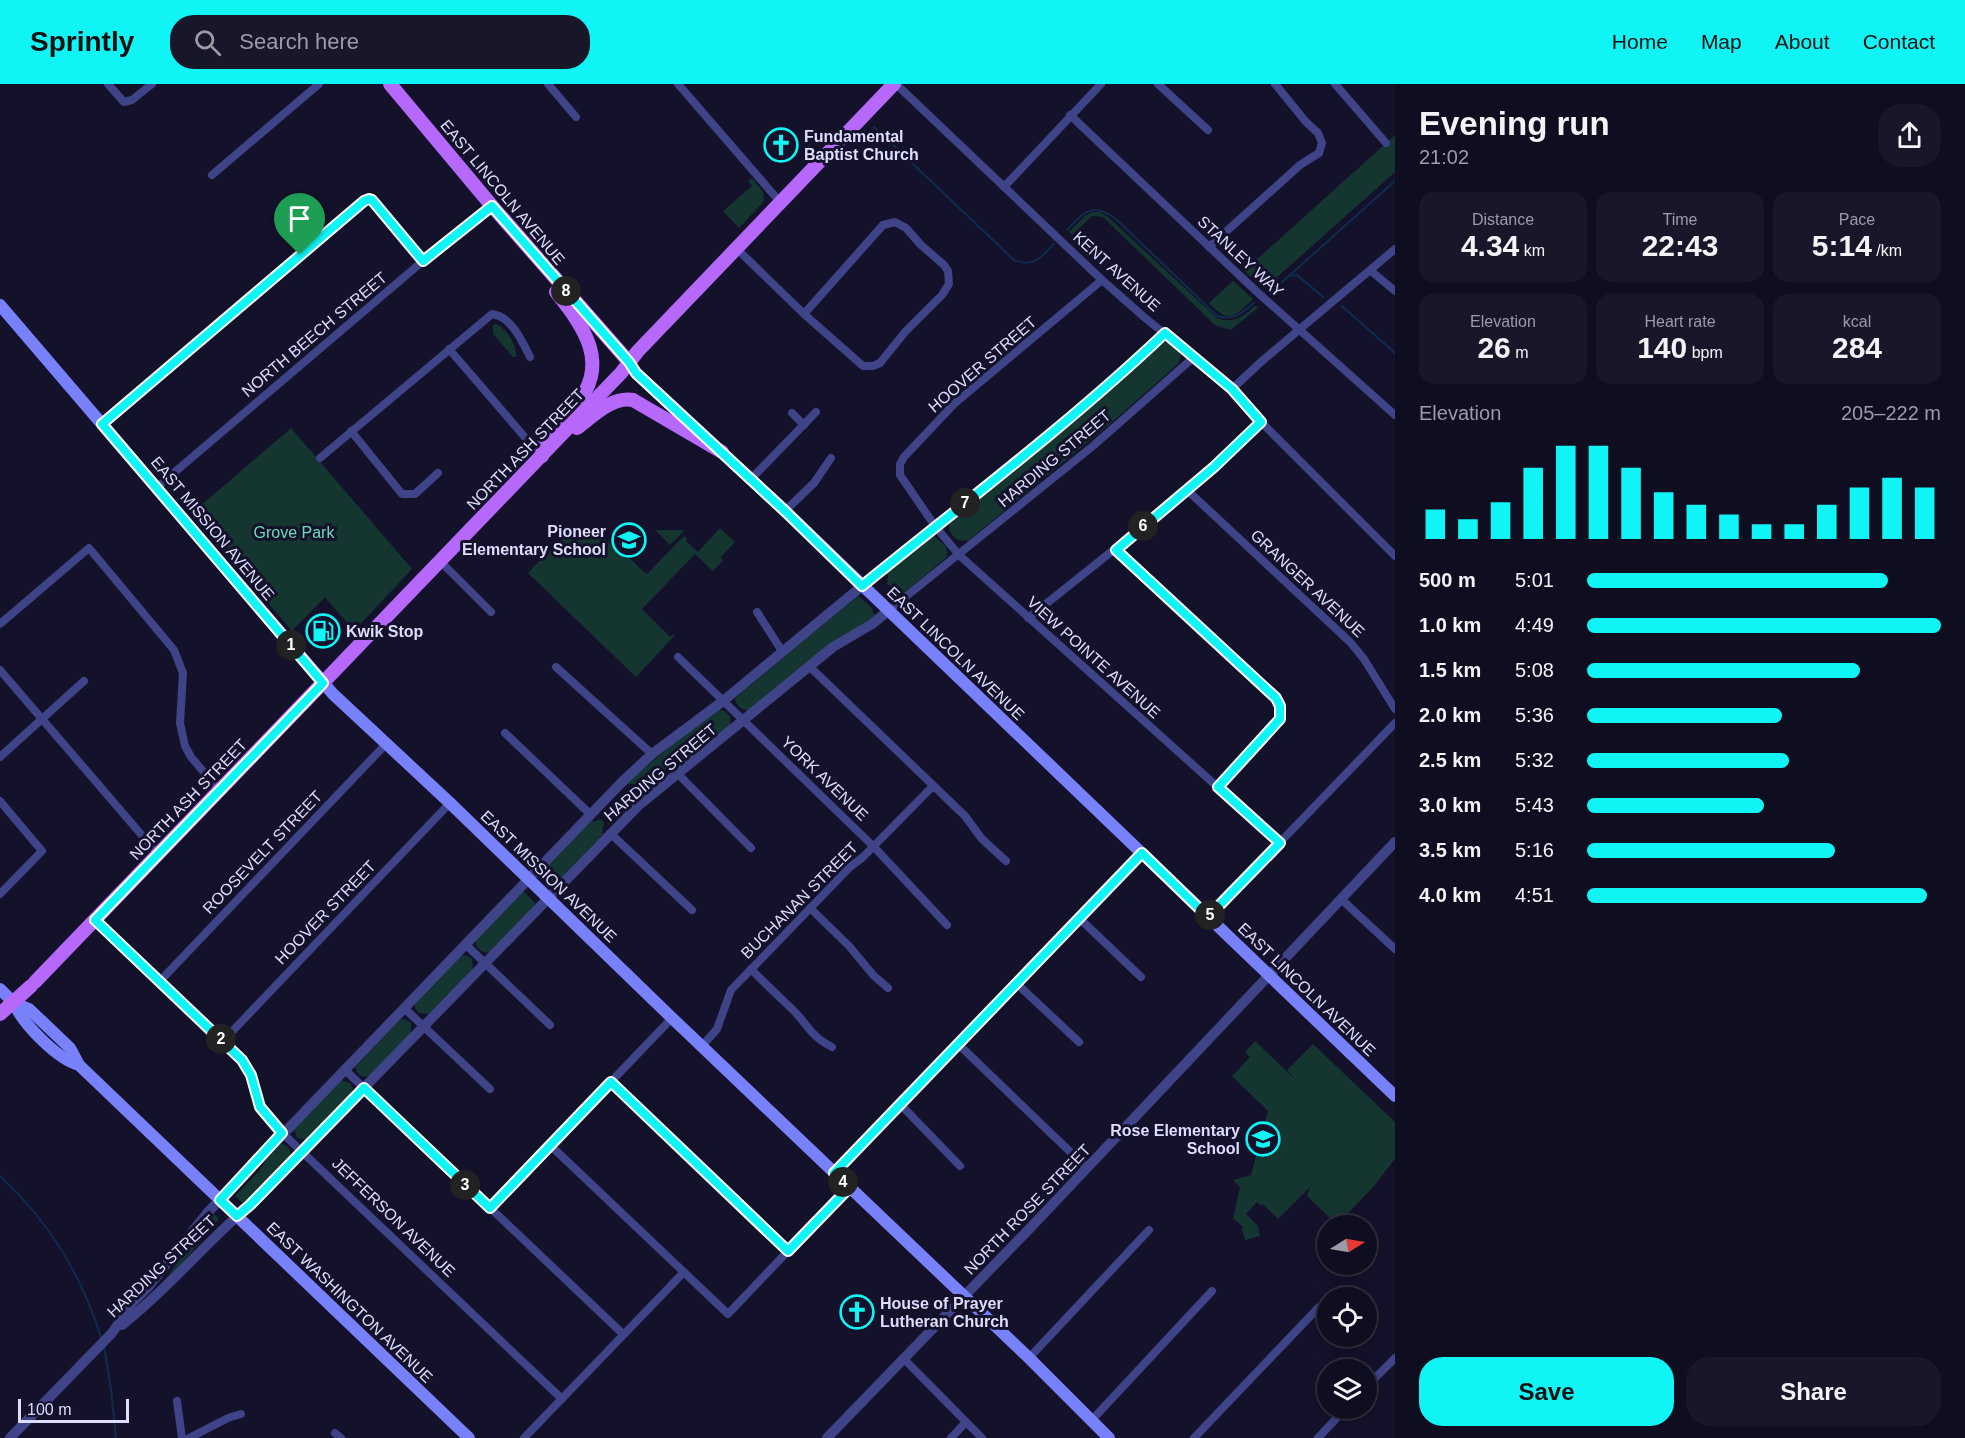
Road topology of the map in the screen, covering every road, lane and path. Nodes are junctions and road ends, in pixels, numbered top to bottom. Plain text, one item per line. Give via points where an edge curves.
1 (108, 84) edge
2 (152, 84) edge
3 (319, 84) edge
4 (390, 84) edge
5 (548, 84) edge
6 (678, 84) edge
7 (895, 84) edge
8 (1101, 84) edge
9 (1158, 84) edge
10 (1275, 84) edge
11 (1335, 84) edge
12 (1070, 115) junction
13 (576, 117) dead end
14 (1208, 130) dead end
15 (1386, 143) dead end
16 (212, 175) dead end
17 (1004, 187) junction
18 (780, 202) junction
19 (492, 206) junction
20 (1209, 247) junction
21 (737, 249) junction
22 (1395, 249) edge
23 (423, 261) junction
24 (1371, 271) junction
25 (1102, 280) junction
26 (1395, 291) edge
27 (0, 305) edge
28 (804, 314) junction
29 (1299, 331) junction
30 (1165, 333) junction
31 (449, 349) junction
32 (530, 357) dead end
33 (1194, 357) junction
34 (629, 362) junction
35 (1232, 389) junction
36 (792, 412) dead end
37 (816, 412) dead end
38 (1395, 415) edge
39 (1261, 422) junction
40 (102, 424) junction
41 (804, 425) junction
42 (351, 431) junction
43 (553, 444) junction
44 (722, 452) junction
45 (541, 456) junction
46 (320, 458) dead end
47 (831, 458) dead end
48 (438, 473) dead end
49 (751, 479) junction
50 (903, 481) joint
51 (156, 488) junction
52 (1186, 490) junction
53 (785, 511) junction
54 (935, 526) junction
55 (1116, 550) junction
56 (959, 555) junction
57 (1395, 556) edge
58 (440, 561) junction
59 (862, 586) junction
60 (888, 611) junction
61 (491, 612) dead end
62 (757, 612) dead end
63 (1028, 618) junction
64 (0, 624) edge
65 (782, 651) junction
66 (678, 657) dead end
67 (556, 667) dead end
68 (810, 667) junction
69 (0, 670) edge
70 (84, 681) dead end
71 (323, 683) junction
72 (723, 701) junction
73 (1395, 709) edge
74 (42, 719) junction
75 (744, 722) junction
76 (1395, 723) edge
77 (505, 733) dead end
78 (386, 744) junction
79 (652, 754) junction
80 (0, 757) edge
81 (678, 774) junction
82 (933, 786) junction
83 (1218, 787) junction
84 (219, 790) junction
85 (0, 801) edge
86 (450, 803) junction
87 (590, 814) junction
88 (610, 833) junction
89 (1395, 842) edge
90 (1280, 843) junction
91 (874, 846) junction
92 (751, 848) dead end
93 (1142, 853) junction
94 (158, 854) junction
95 (1006, 861) dead end
96 (529, 879) junction
97 (0, 894) edge
98 (548, 897) junction
99 (1341, 899) junction
100 (810, 908) junction
101 (692, 910) dead end
102 (1078, 917) junction
103 (1208, 917) junction
104 (95, 920) junction
105 (947, 925) dead end
106 (465, 944) junction
107 (1395, 949) edge
108 (485, 963) junction
109 (751, 969) junction
110 (1270, 976) junction
111 (1141, 977) dead end
112 (160, 981) junction
113 (1016, 983) junction
114 (888, 988) dead end
115 (0, 989) edge
116 (14, 1002) junction
117 (404, 1008) junction
118 (0, 1014) edge
119 (672, 1018) junction
120 (550, 1025) dead end
121 (423, 1026) junction
122 (223, 1041) junction
123 (1078, 1042) dead end
124 (957, 1043) junction
125 (702, 1046) junction
126 (832, 1047) dead end
127 (344, 1069) junction
128 (611, 1082) junction
129 (364, 1088) junction
130 (490, 1089) dead end
131 (1395, 1096) edge
132 (900, 1104) junction
133 (282, 1133) junction
134 (550, 1145) junction
135 (302, 1151) junction
136 (960, 1166) dead end
137 (1087, 1168) junction
138 (834, 1173) junction
139 (849, 1188) junction
140 (220, 1200) junction
141 (490, 1208) junction
142 (237, 1216) junction
143 (1149, 1230) dead end
144 (788, 1251) junction
145 (684, 1272) junction
146 (1212, 1291) dead end
147 (963, 1296) junction
148 (1317, 1310) edge
149 (112, 1333) junction
150 (622, 1335) junction
151 (903, 1358) junction
152 (1029, 1358) junction
153 (1395, 1358) edge
154 (1377, 1376) edge
155 (562, 1399) junction
156 (177, 1401) dead end
157 (241, 1414) dead end
158 (1336, 1419) edge
159 (1091, 1421) junction
160 (966, 1422) junction
161 (465, 1437) edge
162 (10, 1438) edge
163 (182, 1438) edge
164 (189, 1438) edge
165 (524, 1438) edge
166 (827, 1438) edge
167 (951, 1438) edge
168 (982, 1438) edge
169 (1109, 1438) edge
170 (1194, 1438) edge
171 (1318, 1438) edge

1 - 2 street via 124,102
3 - 16 street
4 - 19 main road, EAST LINCOLN AVENUE
5 - 13 street
6 - 18 street
7 - 17 street, KENT AVENUE
7 - 18 main road, NORTH ASH STREET
8 - 12 street
9 - 14 street
10 - 20 street via 1318,133 1322,143 1319,153 1300,165
11 - 15 street
12 - 17 street
12 - 20 street, STANLEY WAY
17 - 25 street, KENT AVENUE
18 - 21 main road, NORTH ASH STREET
19 - 23 street, NORTH BEECH STREET
19 - 34 main road, EAST LINCOLN AVENUE
19 - 45 main road via 582,327 591,351 592,372 585,393 546,438
20 - 29 street, STANLEY WAY
21 - 28 street
21 - 34 main road, NORTH ASH STREET
22 - 24 street
23 - 40 street via 372,200 364,201
23 - 51 street, NORTH BEECH STREET
24 - 26 street
24 - 29 street
25 - 30 street, KENT AVENUE
25 - 50 street, HOOVER STREET via 954,405 904,457 900,464
27 - 40 main road, EAST MISSION AVENUE
28 - 28 street via 883,225 896,222 906,228 948,271 949,284 942,295 873,366 860,365
29 - 35 street
29 - 38 street, STANLEY WAY
30 - 33 street, KENT AVENUE
30 - 54 street, HARDING STREET via 1026,456
31 - 32 street via 492,314 500,315 520,337
31 - 42 street
31 - 45 street
33 - 35 street, KENT AVENUE
33 - 56 street, HARDING STREET via 1094,446
34 - 43 main road, NORTH ASH STREET
34 - 44 main road, EAST LINCOLN AVENUE via 636,373
35 - 39 street, KENT AVENUE
36 - 41 street
37 - 41 street
39 - 52 street
39 - 57 street, KENT AVENUE
40 - 51 main road, EAST MISSION AVENUE
41 - 49 street
42 - 46 street
42 - 48 street via 402,494 415,494
43 - 44 main road via 613,402 625,398
43 - 45 main road, NORTH ASH STREET
44 - 49 main road, EAST LINCOLN AVENUE
45 - 58 main road, NORTH ASH STREET
47 - 53 street via 814,483
49 - 53 main road, EAST LINCOLN AVENUE
50 - 54 street, VIEW POINTE AVENUE
51 - 71 main road, EAST MISSION AVENUE
52 - 55 street
52 - 73 street, GRANGER AVENUE via 1350,642
53 - 59 main road, EAST LINCOLN AVENUE
54 - 56 street, VIEW POINTE AVENUE
54 - 59 street, HARDING STREET
55 - 63 street
55 - 83 street via 1276,698 1280,706 1280,719
56 - 60 street, HARDING STREET
56 - 63 street, VIEW POINTE AVENUE
58 - 61 street
58 - 71 main road, NORTH ASH STREET
59 - 60 main road, EAST LINCOLN AVENUE
59 - 65 street, HARDING STREET
60 - 68 street, HARDING STREET
60 - 93 main road, EAST LINCOLN AVENUE
62 - 65 street
63 - 83 street, VIEW POINTE AVENUE
64 - 84 street via 89,548 174,650 183,673 180,723 185,746
65 - 72 street, HARDING STREET
66 - 72 street, YORK AVENUE
67 - 79 street
68 - 75 street, HARDING STREET
68 - 82 street
69 - 74 street
70 - 74 street
71 - 78 main road, EAST MISSION AVENUE
71 - 84 main road, NORTH ASH STREET
72 - 75 street, YORK AVENUE
72 - 79 street, HARDING STREET
74 - 80 street
74 - 94 street
75 - 81 street, HARDING STREET
75 - 91 street, YORK AVENUE
76 - 90 street
77 - 87 street
78 - 86 main road, EAST MISSION AVENUE
78 - 112 street, ROOSEVELT STREET
79 - 87 street, HARDING STREET
81 - 88 street, HARDING STREET
81 - 92 street
82 - 91 street, BUCHANAN STREET
82 - 95 street
83 - 90 street, VIEW POINTE AVENUE
84 - 94 main road, NORTH ASH STREET
85 - 97 street via 42,850
86 - 96 main road, EAST MISSION AVENUE
86 - 122 street, HOOVER STREET
87 - 96 street, HARDING STREET
88 - 98 street, HARDING STREET
88 - 101 street
89 - 99 street, NORTH ROSE STREET
90 - 103 street
91 - 100 street, BUCHANAN STREET
91 - 105 street, YORK AVENUE
93 - 102 street
93 - 103 main road, EAST LINCOLN AVENUE
94 - 104 main road, NORTH ASH STREET
96 - 98 main road, EAST MISSION AVENUE
96 - 106 street, HARDING STREET
98 - 108 street, HARDING STREET
98 - 119 main road, EAST MISSION AVENUE
99 - 107 street
99 - 110 street, NORTH ROSE STREET
100 - 109 street, BUCHANAN STREET
100 - 114 street
102 - 111 street
102 - 113 street
103 - 110 main road, EAST LINCOLN AVENUE
104 - 112 street, JEFFERSON AVENUE
104 - 116 main road, NORTH ASH STREET
106 - 108 street
106 - 117 street, HARDING STREET
108 - 120 street
108 - 121 street, HARDING STREET
109 - 125 street, BUCHANAN STREET via 731,990 717,1029
109 - 126 street via 810,1032
110 - 131 main road, EAST LINCOLN AVENUE
110 - 137 street, NORTH ROSE STREET
112 - 122 street, JEFFERSON AVENUE
113 - 123 street
113 - 124 street
115 - 116 main road, EAST WASHINGTON AVENUE
116 - 118 main road, NORTH ASH STREET
116 - 140 main road, EAST WASHINGTON AVENUE via 25,1007 70,1048 79,1065
117 - 121 street
117 - 127 street, HARDING STREET
119 - 125 main road, EAST MISSION AVENUE
119 - 128 street
121 - 129 street, HARDING STREET
121 - 130 street
122 - 133 street, JEFFERSON AVENUE via 247,1066 260,1107
124 - 132 street
124 - 137 street
125 - 138 main road, EAST MISSION AVENUE
127 - 129 street
127 - 133 street, HARDING STREET
128 - 134 street
128 - 144 street
129 - 135 street, HARDING STREET
129 - 141 street
132 - 136 street
132 - 138 street
133 - 135 street, JEFFERSON AVENUE
133 - 140 street, HARDING STREET
134 - 141 street
134 - 145 street
135 - 142 street, HARDING STREET
135 - 155 street, JEFFERSON AVENUE
137 - 147 street, NORTH ROSE STREET
138 - 139 main road, EAST MISSION AVENUE
139 - 144 street
139 - 147 main road, EAST MISSION AVENUE
140 - 142 main road, EAST WASHINGTON AVENUE
140 - 149 street, HARDING STREET via 133,1302
141 - 150 street
142 - 149 street, HARDING STREET via 144,1309
142 - 161 main road, EAST WASHINGTON AVENUE
143 - 152 street
144 - 145 street via 728,1314
145 - 150 street
146 - 159 street
147 - 151 street, NORTH ROSE STREET
147 - 152 main road, EAST MISSION AVENUE
148 - 170 street
149 - 162 street, HARDING STREET
150 - 155 street
151 - 160 street
151 - 166 street, NORTH ROSE STREET
152 - 159 main road, EAST MISSION AVENUE
153 - 154 street
155 - 165 street
156 - 163 street
157 - 164 street
158 - 171 street
159 - 169 main road, EAST MISSION AVENUE
160 - 167 street
160 - 168 street

